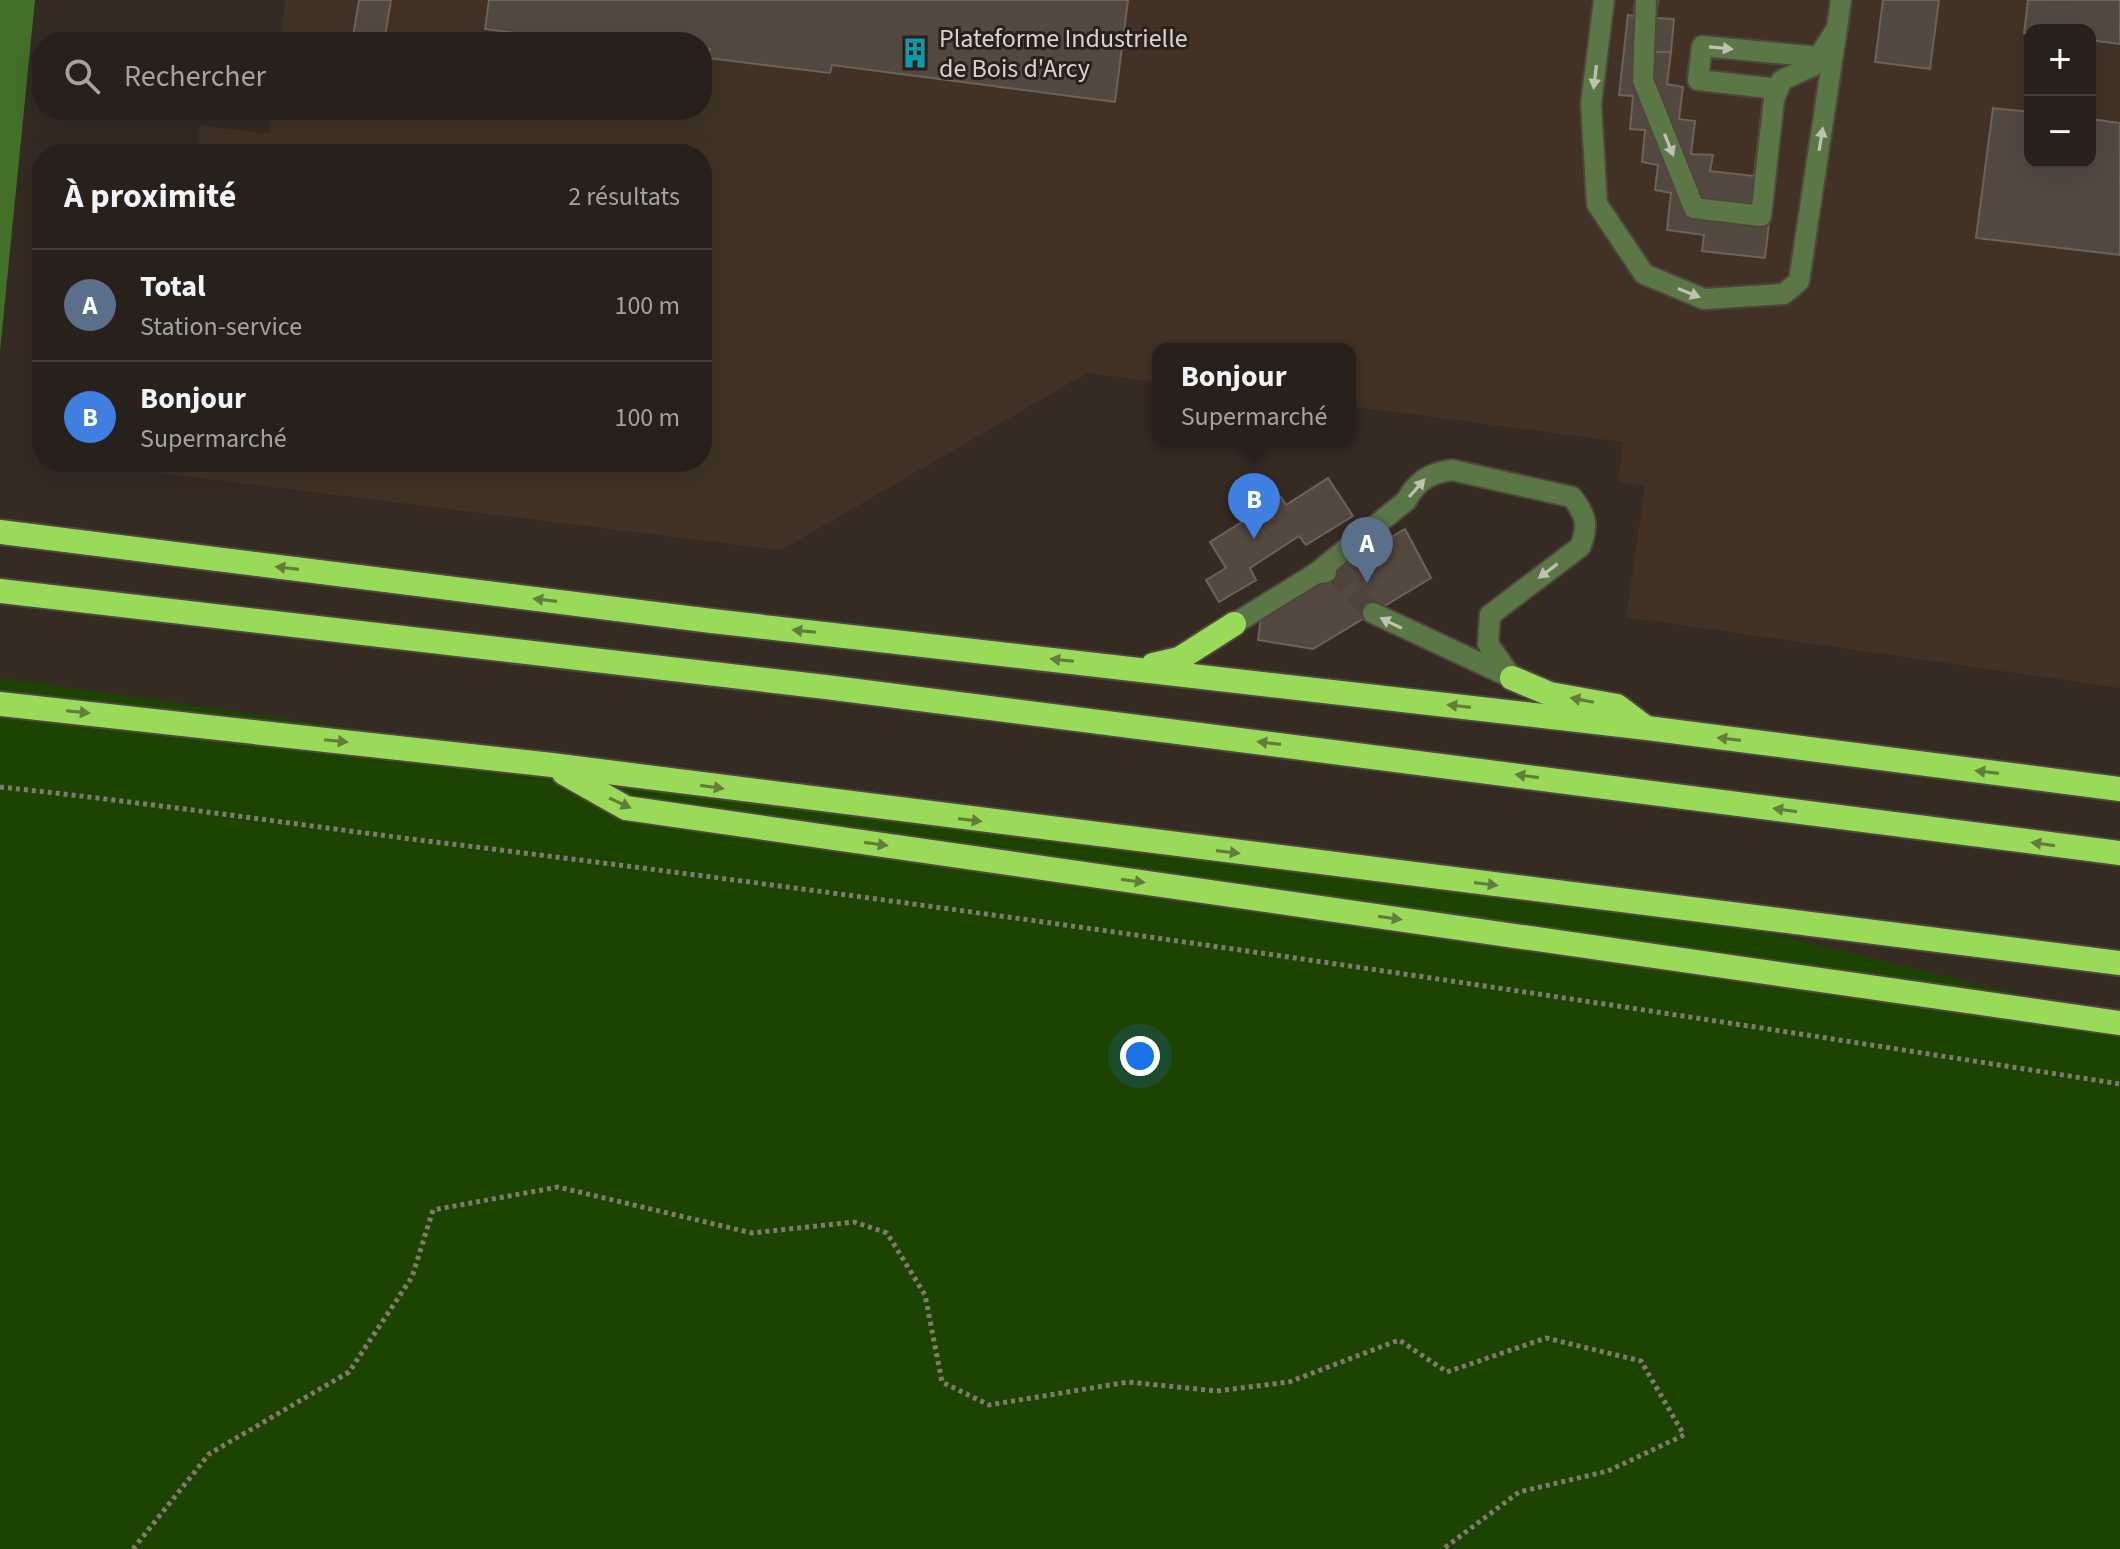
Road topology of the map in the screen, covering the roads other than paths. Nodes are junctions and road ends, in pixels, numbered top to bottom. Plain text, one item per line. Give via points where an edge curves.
1 (1604, 0) edge
2 (1646, 0) edge
3 (1841, 0) edge
4 (1837, 28) junction
5 (1819, 57) junction
6 (1778, 89) junction
7 (0, 532) edge
8 (0, 591) edge
9 (1373, 613) tunnel mouth
10 (1234, 624) joint
11 (1139, 669) junction
12 (1512, 678) junction
13 (0, 704) edge
14 (1647, 728) junction
15 (552, 765) junction
16 (2120, 789) edge
17 (2120, 853) edge
18 (2120, 963) edge
19 (2120, 1023) edge

1 -> 4 lane via 1591,104 1597,204 1644,274 1704,299 1784,294 1799,281
2 -> 6 lane via 1643,80 1694,208 1761,216
3 - 4 lane
4 - 5 lane
5 - 6 lane via 1813,66 1782,80
6 -> 5 lane via 1698,80 1702,46
11 -> 7 highway
17 -> 8 highway via 857,691
12 -> 9 lane
10 - 11 highway via 1179,659
10 -> 12 lane via 1325,573 1432,472 1452,470 1572,497 1584,513 1587,530 1580,547 1490,615 1488,644
14 -> 11 highway
14 -> 12 highway via 1617,706 1550,694
13 -> 15 highway
16 -> 14 highway
15 -> 18 highway
15 -> 19 highway via 626,808

